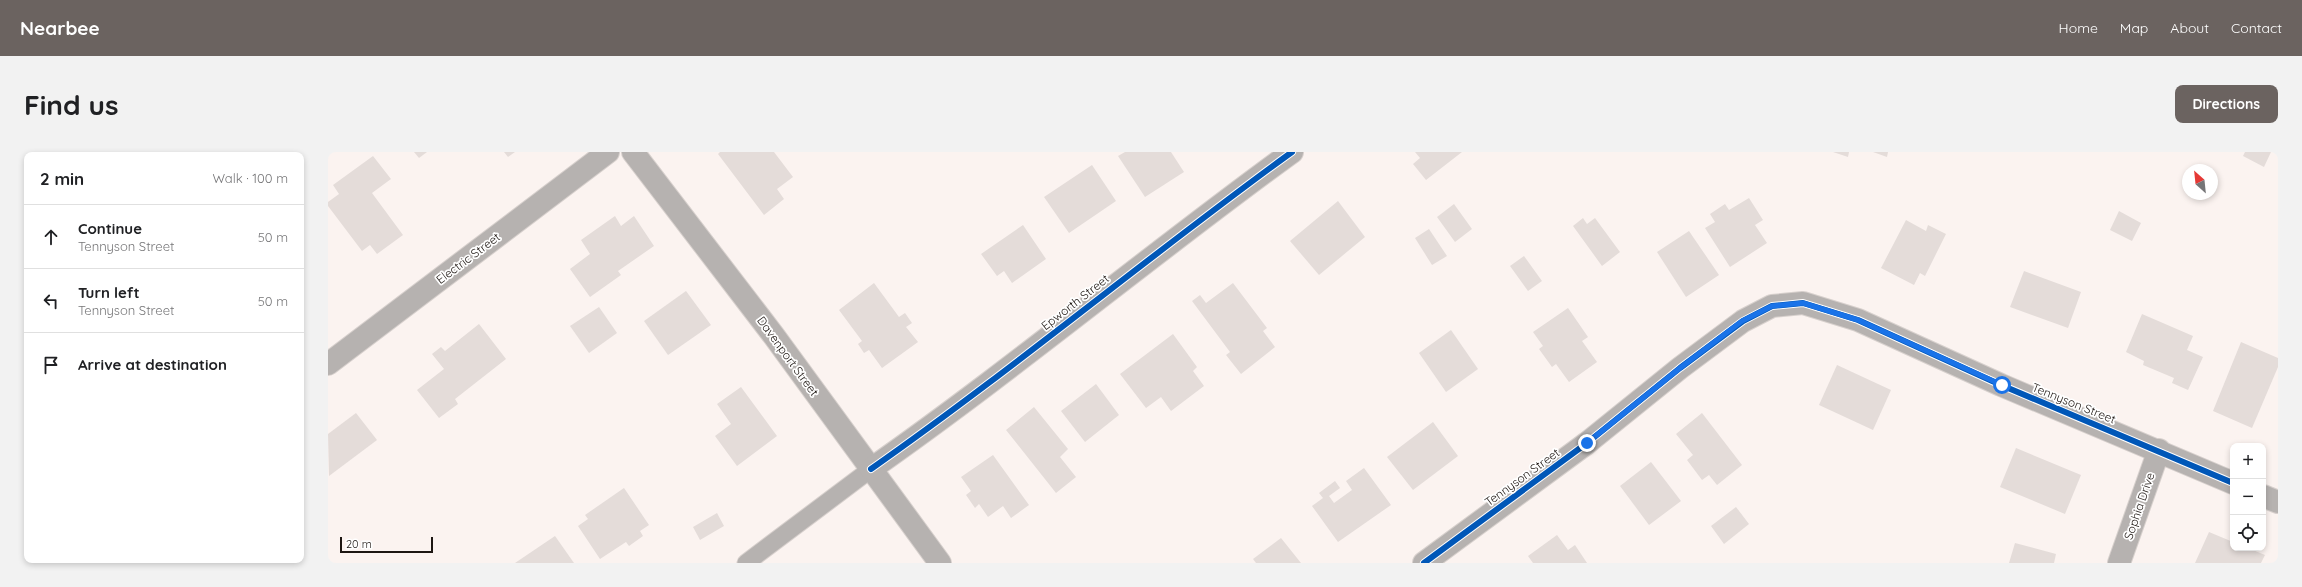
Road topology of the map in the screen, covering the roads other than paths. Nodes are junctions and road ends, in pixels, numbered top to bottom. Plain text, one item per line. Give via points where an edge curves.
1 (608, 152) edge
2 (633, 152) edge
3 (1292, 152) edge
4 (328, 364) edge
5 (2159, 450) junction
6 (871, 469) junction
7 (2230, 481) edge
8 (2266, 497) edge
9 (2278, 502) edge
10 (746, 563) edge
11 (940, 563) edge
12 (1424, 563) edge
13 (2119, 563) edge

1 - 4 street, Electric Street
2 - 6 street, Davenport Street via 774,336
3 - 6 street, Epworth Street via 963,404
5 - 7 street, Tennyson Street
5 - 12 street, Tennyson Street via 2002,385 1858,320 1803,303 1772,306 1742,321 1587,443
5 - 13 street, Sophia Drive
6 - 10 lane
6 - 11 street, Davenport Street
8 - 9 street

